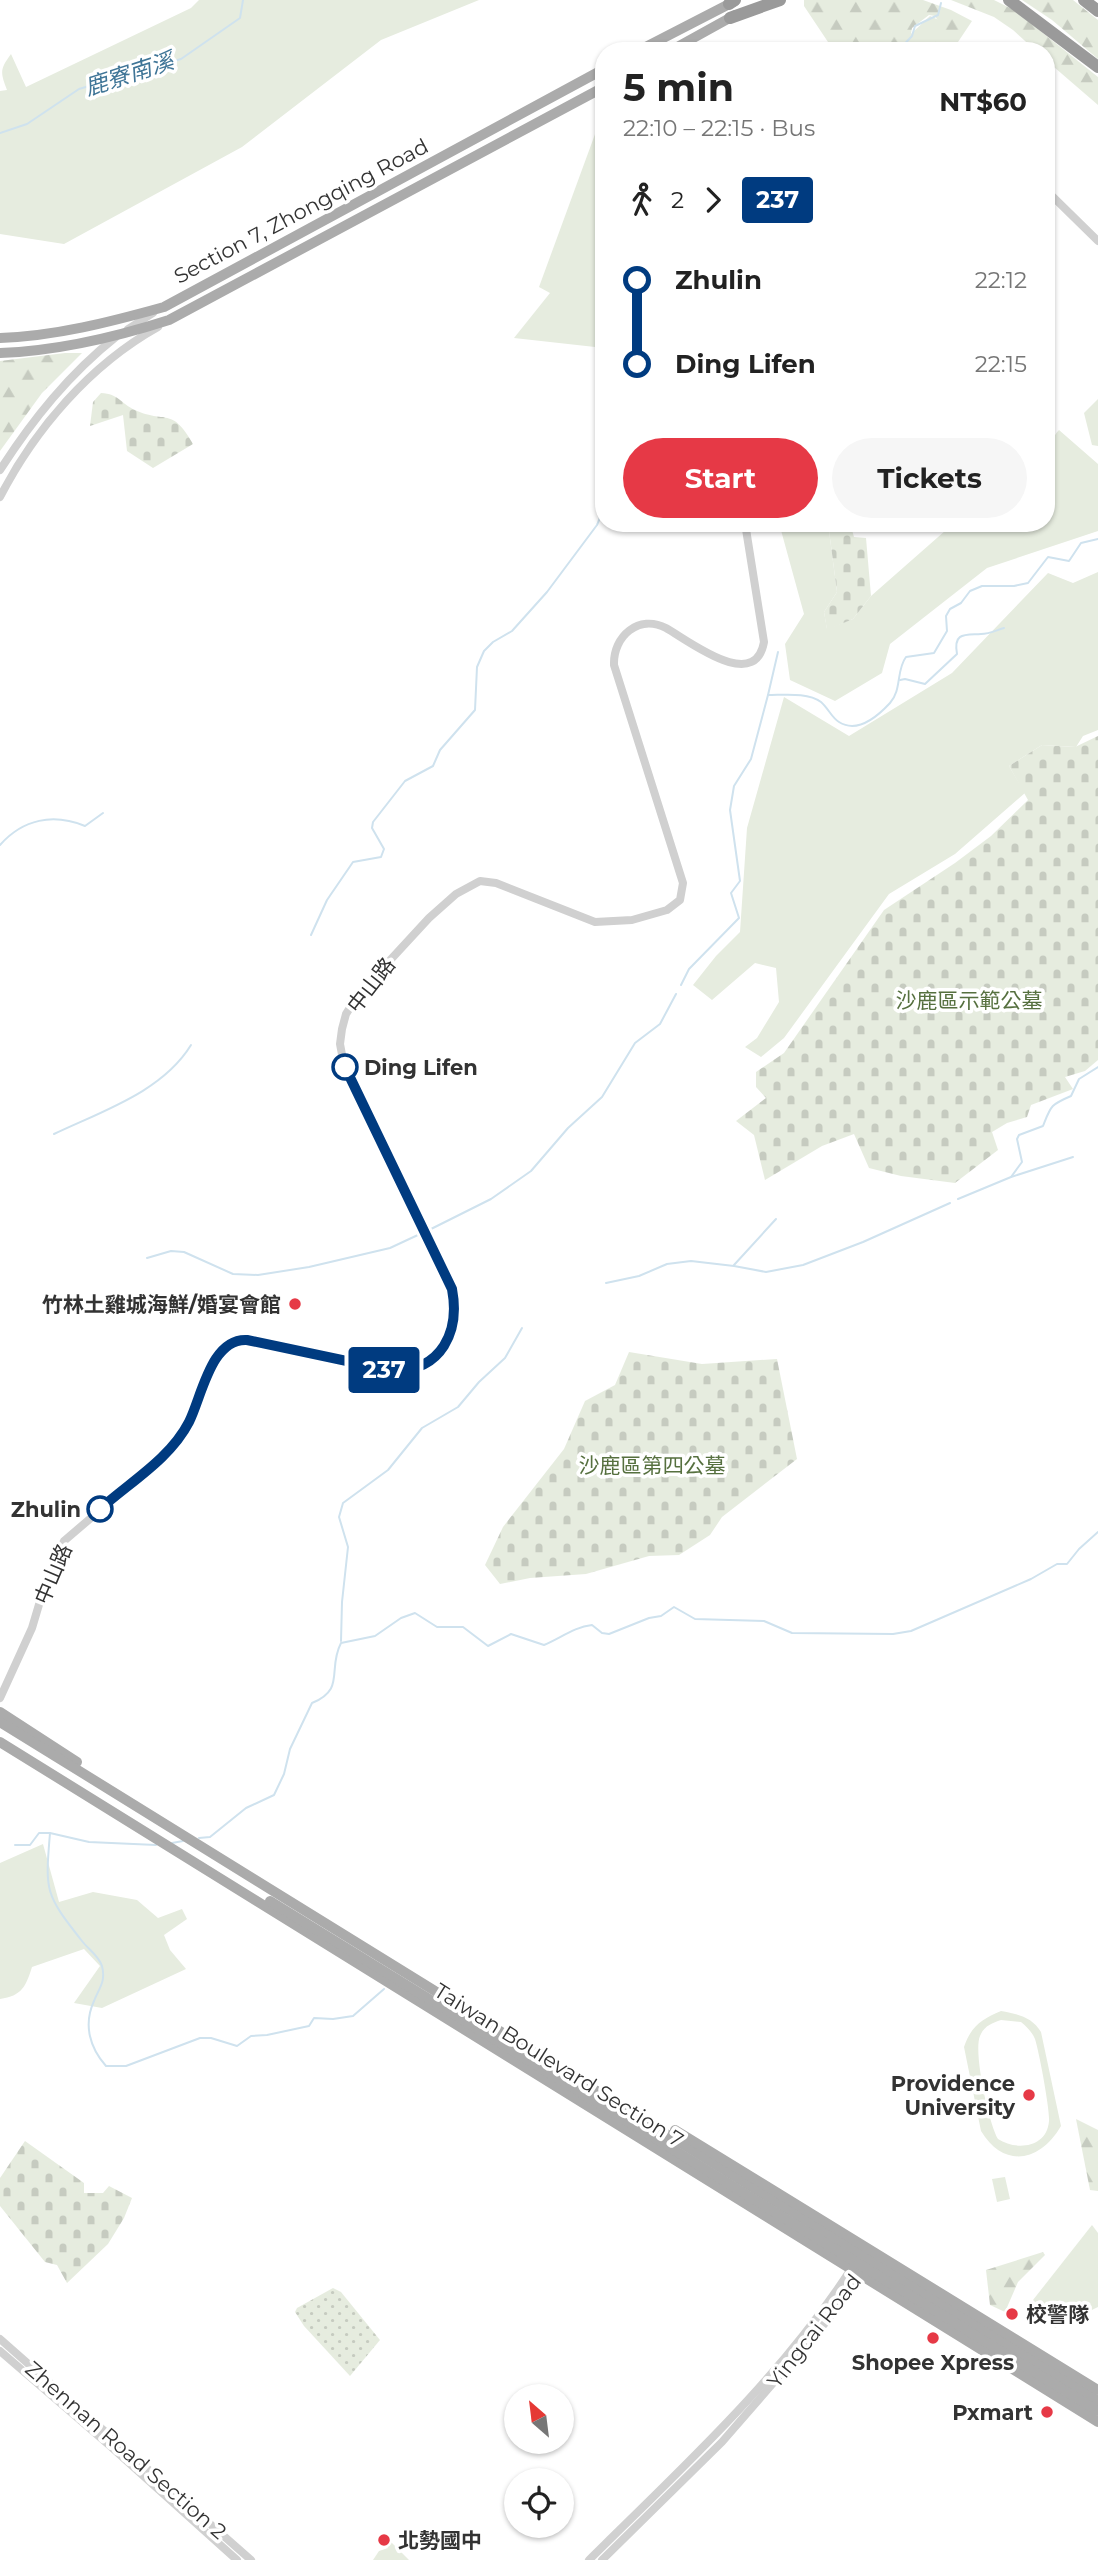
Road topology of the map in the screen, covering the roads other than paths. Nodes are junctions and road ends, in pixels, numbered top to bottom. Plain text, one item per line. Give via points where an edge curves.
1 (764, 0) edge
2 (780, 0) edge
3 (1009, 0) edge
4 (1084, 0) edge
5 (733, 1) edge
6 (1098, 11) edge
7 (730, 18) junction
8 (656, 42) edge
9 (686, 42) edge
10 (1098, 67) edge
11 (595, 74) edge
12 (595, 92) edge
13 (435, 161) junction
14 (442, 173) junction
15 (1055, 199) edge
16 (1098, 241) edge
17 (164, 307) junction
18 (169, 320) junction
19 (116, 337) junction
20 (0, 338) edge
21 (0, 353) edge
22 (0, 470) edge
23 (0, 497) edge
24 (746, 532) edge
25 (0, 1698) edge
26 (0, 1712) edge
27 (0, 1722) edge
28 (0, 1734) edge
29 (0, 1742) edge
30 (111, 1785) junction
31 (183, 1836) junction
32 (864, 2263) junction
33 (0, 2339) edge
34 (0, 2351) edge
35 (1098, 2390) edge
36 (1098, 2401) edge
37 (1098, 2411) edge
38 (1098, 2422) edge
39 (237, 2560) edge
40 (251, 2560) edge
41 (589, 2560) edge
42 (603, 2560) edge

1 - 7 main road
2 - 7 highway
3 - 10 highway
4 - 6 highway
5 - 8 main road
7 - 9 main road
11 - 13 main road, Section 7, Zhongqing Road
12 - 14 main road, Section 7, Zhongqing Road
13 - 14 main road
13 - 17 main road, Section 7, Zhongqing Road
14 - 18 main road, Section 7, Zhongqing Road
15 - 16 street
17 - 19 street
17 - 20 main road, Section 7, Zhongqing Road via 46,335
18 - 19 main road, Section 7, Zhongqing Road
18 - 23 street via 114,357 67,400 22,458
19 - 21 main road, Section 7, Zhongqing Road
19 - 22 street via 56,393
24 - 25 street, 中山路 via 764,642 755,661 741,665 722,660 657,623 639,624 623,636 613,656 683,883 680,900 667,910 632,920 595,922 481,881 466,887 429,918 346,1014 340,1044 344,1065 452,1289 451,1334 430,1360 408,1371 377,1369 247,1340 228,1343 214,1360 178,1440 64,1541
26 - 30 main road, Taiwan Boulevard Section 7
27 - 31 main road, Taiwan Boulevard Section 7
28 - 32 main road, Taiwan Boulevard Section 7
29 - 32 main road, Taiwan Boulevard Section 7
30 - 31 main road, Taiwan Boulevard Section 7 via 177,1827
30 - 32 main road, Taiwan Boulevard Section 7
31 - 32 main road, Taiwan Boulevard Section 7
32 - 35 main road, Taiwan Boulevard Section 7
32 - 36 main road, Taiwan Boulevard Section 7
32 - 37 main road, Taiwan Boulevard Section 7
32 - 38 main road, Taiwan Boulevard Section 7
32 - 41 street, Yingcai Road via 716,2436
32 - 42 street, Yingcai Road via 827,2321 722,2442
33 - 40 street, Zhennan Road Section 2
34 - 39 street, Zhennan Road Section 2

